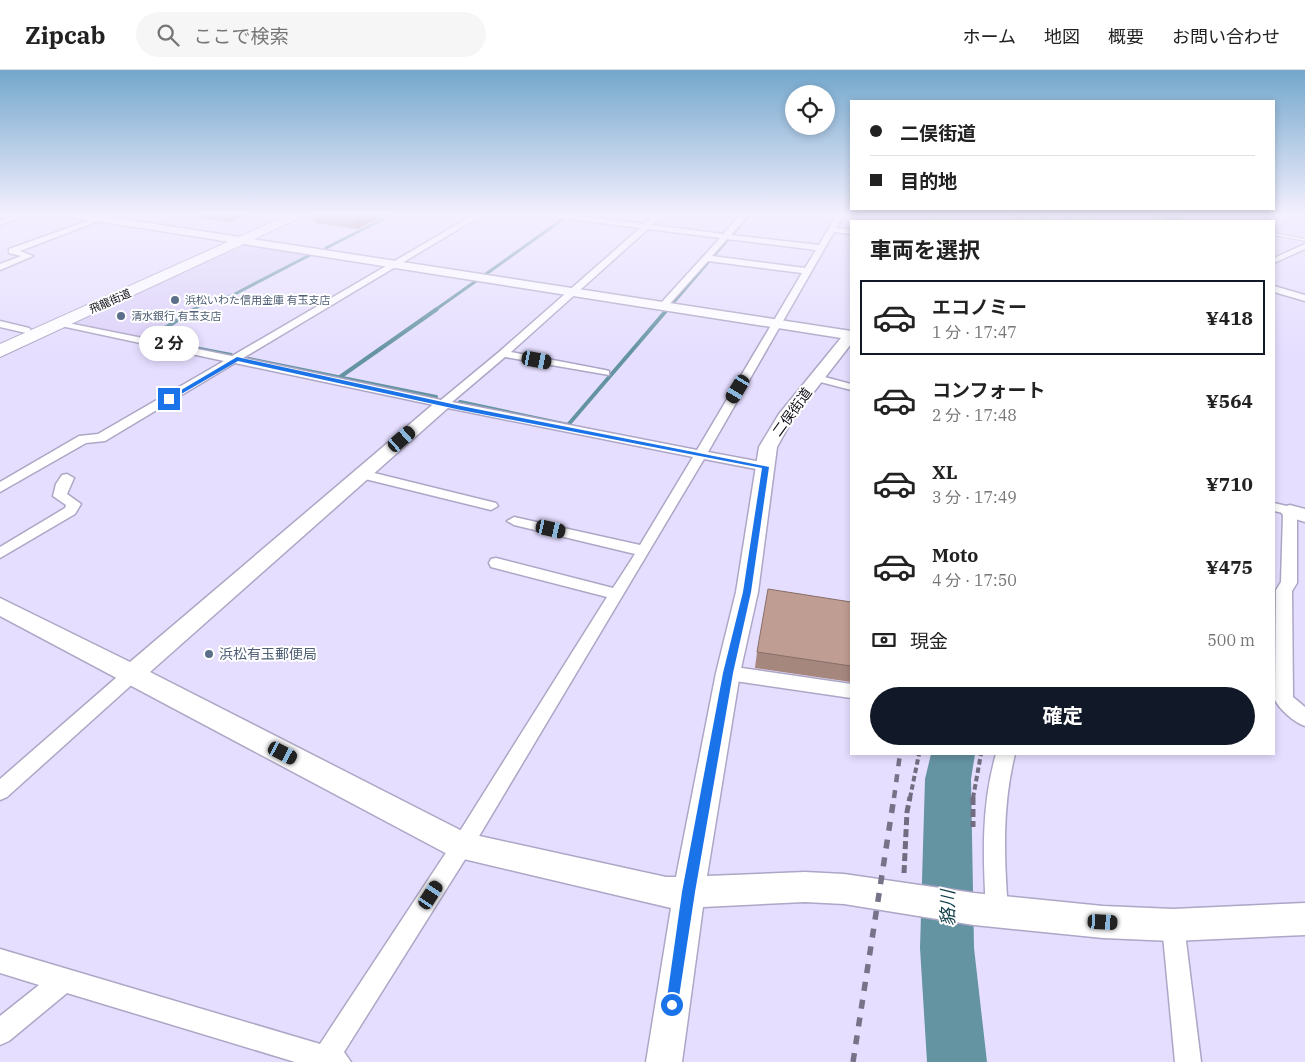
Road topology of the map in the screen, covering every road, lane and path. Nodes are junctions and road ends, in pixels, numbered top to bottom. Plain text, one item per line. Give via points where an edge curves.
1 (18, 260) edge
2 (189, 260) edge
3 (194, 260) edge
4 (371, 260) edge
5 (401, 260) edge
6 (607, 260) edge
7 (704, 260) edge
8 (728, 260) edge
9 (813, 260) edge
10 (395, 264) junction
11 (0, 267) edge
12 (807, 271) junction
13 (1275, 289) edge
14 (572, 291) junction
15 (1305, 298) edge
16 (664, 305) junction
17 (778, 322) junction
18 (62, 323) junction
19 (0, 324) edge
20 (26, 330) junction
21 (850, 335) edge
22 (850, 336) edge
23 (0, 341) edge
24 (0, 351) edge
25 (503, 354) junction
26 (237, 359) junction
27 (605, 373) dead end
28 (818, 378) junction
29 (850, 387) edge
30 (443, 404) junction
31 (698, 455) junction
32 (766, 467) junction
33 (362, 474) junction
34 (67, 478) dead end
35 (0, 488) edge
36 (491, 506) dead end
37 (1289, 511) edge
38 (514, 521) dead end
39 (644, 551) junction
40 (0, 553) edge
41 (496, 563) dead end
42 (616, 594) junction
43 (0, 606) edge
44 (728, 673) junction
45 (131, 675) junction
46 (850, 691) edge
47 (1305, 718) edge
48 (919, 755) edge
49 (1006, 755) edge
50 (0, 791) edge
51 (462, 846) junction
52 (688, 892) junction
53 (910, 900) junction
54 (985, 910) junction
55 (1305, 919) edge
56 (1173, 925) junction
57 (0, 961) edge
58 (63, 981) junction
59 (0, 1032) edge
60 (328, 1061) edge
61 (664, 1062) edge
62 (1188, 1062) edge

1 - 11 street
2 - 20 highway, 飛龍街道
3 - 18 highway, 飛龍街道
4 - 10 street
5 - 10 street
6 - 14 street
7 - 16 street
8 - 12 street
9 - 12 street
10 - 14 street
10 - 26 street
12 - 17 street
13 - 15 street
14 - 16 street
14 - 25 street
16 - 17 street
17 - 21 street
17 - 31 street
18 - 24 highway, 飛龍街道
18 - 26 street
19 - 20 street
20 - 23 highway, 飛龍街道
22 - 28 street, 二俣街道
25 - 27 street
25 - 30 street
26 - 30 street
26 - 35 street via 101,438 83,439
28 - 29 street
28 - 32 street, 二俣街道 via 772,439
30 - 31 street
30 - 33 street
31 - 32 street
31 - 39 street
32 - 44 street, 二俣街道 via 747,592
33 - 36 street
33 - 45 street
34 - 40 street via 60,496 74,504 70,511
37 - 47 street via 1289,583 1284,590 1284,700
38 - 39 street
39 - 42 street
41 - 42 street
42 - 51 street
43 - 45 street
44 - 46 street
44 - 52 street, 二俣街道
45 - 50 street
45 - 51 street
48 - 53 path via 907,812 904,852
49 - 54 street via 997,784
51 - 52 street via 666,894
51 - 60 street
52 - 53 street via 805,887 844,889
52 - 61 street, 二俣街道
53 - 54 street
54 - 56 street via 1103,922
55 - 56 street
56 - 62 street
57 - 58 street
58 - 59 street
58 - 60 street

